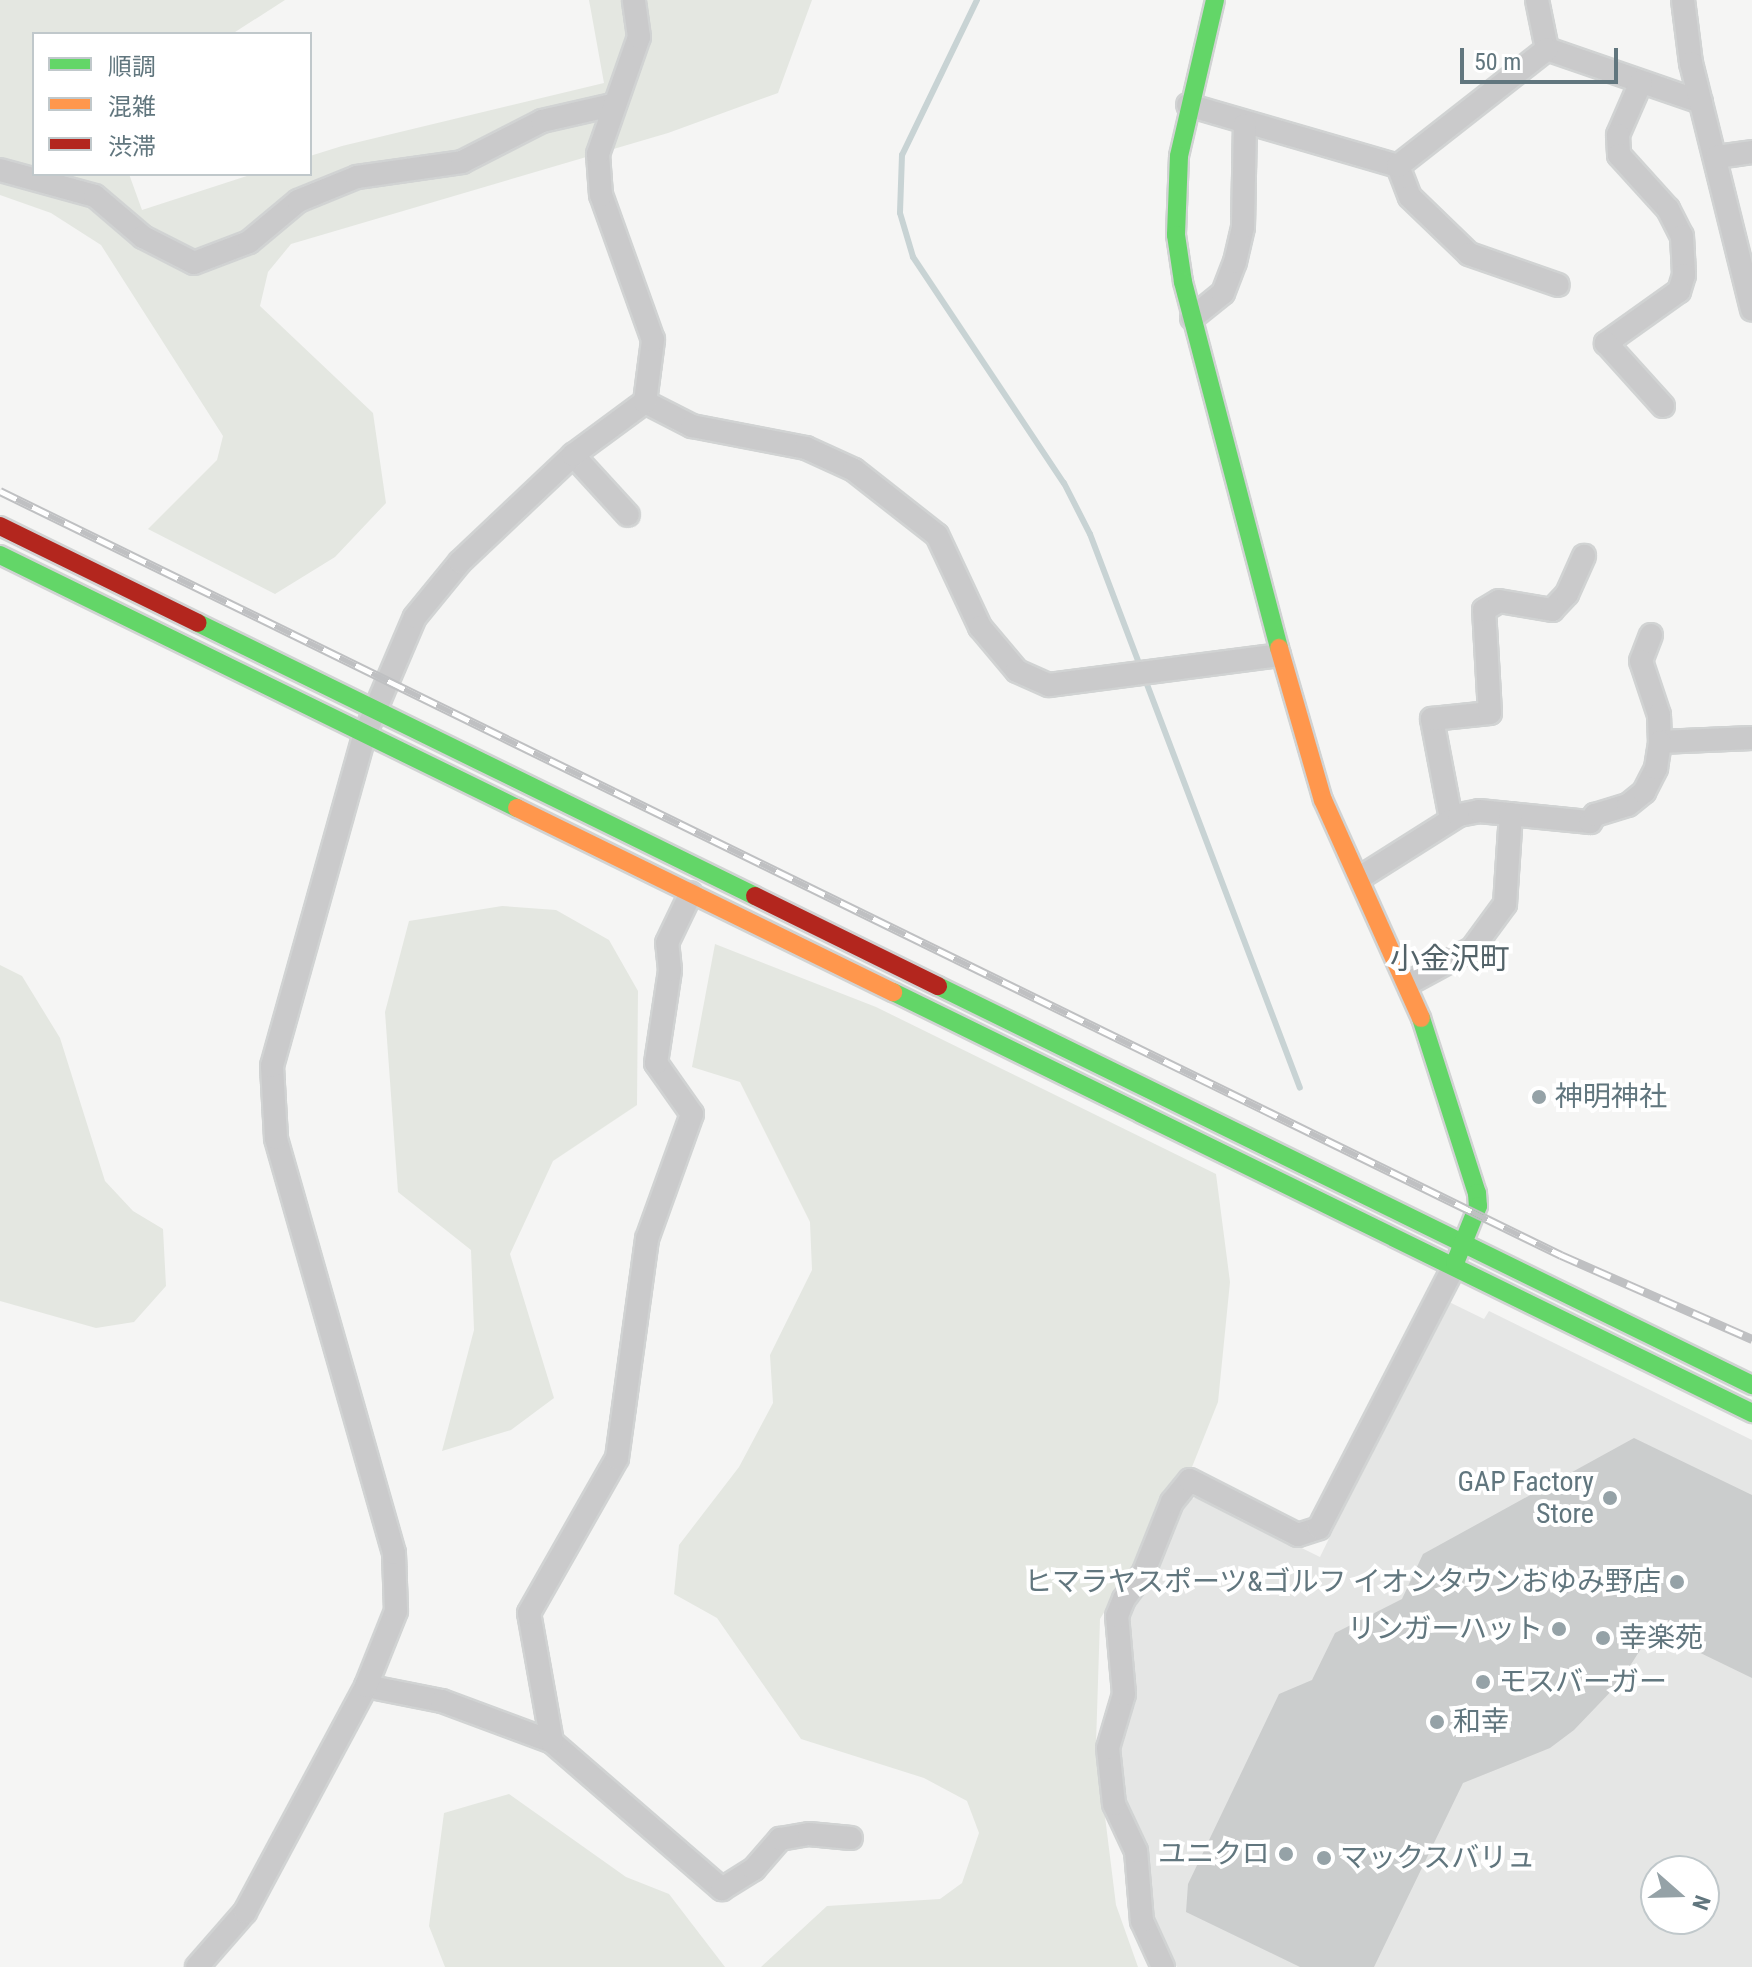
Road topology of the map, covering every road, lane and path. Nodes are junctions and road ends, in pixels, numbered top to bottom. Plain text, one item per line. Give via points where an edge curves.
1 (634, 0) edge
2 (1215, 0) edge
3 (1537, 0) edge
4 (1683, 0) edge
5 (1547, 49) junction
6 (1641, 82) junction
7 (1701, 102) junction
8 (612, 105) junction
9 (1188, 105) junction
10 (1245, 125) junction
11 (1752, 152) edge
12 (1717, 157) junction
13 (1398, 166) junction
14 (0, 170) edge
15 (1558, 285) dead end
16 (1752, 310) edge
17 (1192, 318) junction
18 (645, 402) junction
19 (1663, 406) dead end
20 (573, 455) junction
21 (628, 515) dead end
22 (0, 526) edge
23 (0, 555) edge
24 (1584, 556) dead end
25 (1651, 635) dead end
26 (1279, 655) junction
27 (374, 708) junction
28 (365, 734) junction
29 (1752, 738) edge
30 (1660, 742) junction
31 (1511, 814) junction
32 (1451, 819) junction
33 (1361, 877) junction
34 (691, 893) junction
35 (1409, 983) junction
36 (1463, 1243) junction
37 (1454, 1266) junction
38 (1752, 1385) edge
39 (1752, 1413) edge
40 (366, 1686) junction
41 (552, 1742) junction
42 (851, 1838) dead end
43 (202, 1965) edge
44 (1163, 1967) edge

1 - 8 street via 639,37
2 - 9 street
3 - 5 street
4 - 7 street
5 - 6 street
5 - 13 street
6 - 7 street
6 - 19 street via 1618,135 1619,155 1668,209 1682,236 1684,275 1679,291 1606,343
7 - 12 street
8 - 14 street via 542,121 462,162 357,177 298,201 249,242 194,263 154,245 95,196
8 - 18 street via 598,154 601,195 653,340
9 - 10 street
9 - 17 street via 1179,156 1176,235
10 - 13 street
10 - 17 street via 1243,227 1235,262 1223,293
11 - 12 street
12 - 16 street
13 - 15 street via 1410,197 1469,254
17 - 26 street
18 - 20 street
18 - 26 street via 692,426 806,448 854,470 937,535 980,627 1017,671 1049,685
20 - 21 street
20 - 27 street via 435,589 415,617
22 - 27 street
23 - 28 street
24 - 32 street via 1567,594 1552,610 1499,601 1484,610 1490,713 1432,719
25 - 30 street via 1641,661 1659,715
26 - 33 street via 1323,800
27 - 28 street
27 - 36 street
28 - 34 street
28 - 40 street via 272,1066 276,1138 394,1553 396,1611
29 - 30 street
30 - 31 street via 1656,768 1644,792 1628,805 1595,815 1590,822
31 - 32 street via 1479,811
31 - 35 street via 1505,904 1472,949
32 - 33 street via 1397,859
33 - 35 street
34 - 37 street
34 - 41 street via 667,943 670,970 656,1063 692,1114 647,1239 617,1458 529,1613
35 - 36 street via 1477,1193 1478,1206
36 - 37 street
36 - 38 street
37 - 39 street
37 - 44 street via 1319,1528 1298,1535 1190,1480 1172,1502 1143,1574 1124,1599 1117,1616 1124,1694 1108,1748 1114,1804 1136,1851 1142,1921
40 - 41 street via 442,1701
40 - 43 street via 245,1912
41 - 42 street via 722,1889 754,1869 780,1839 809,1834

